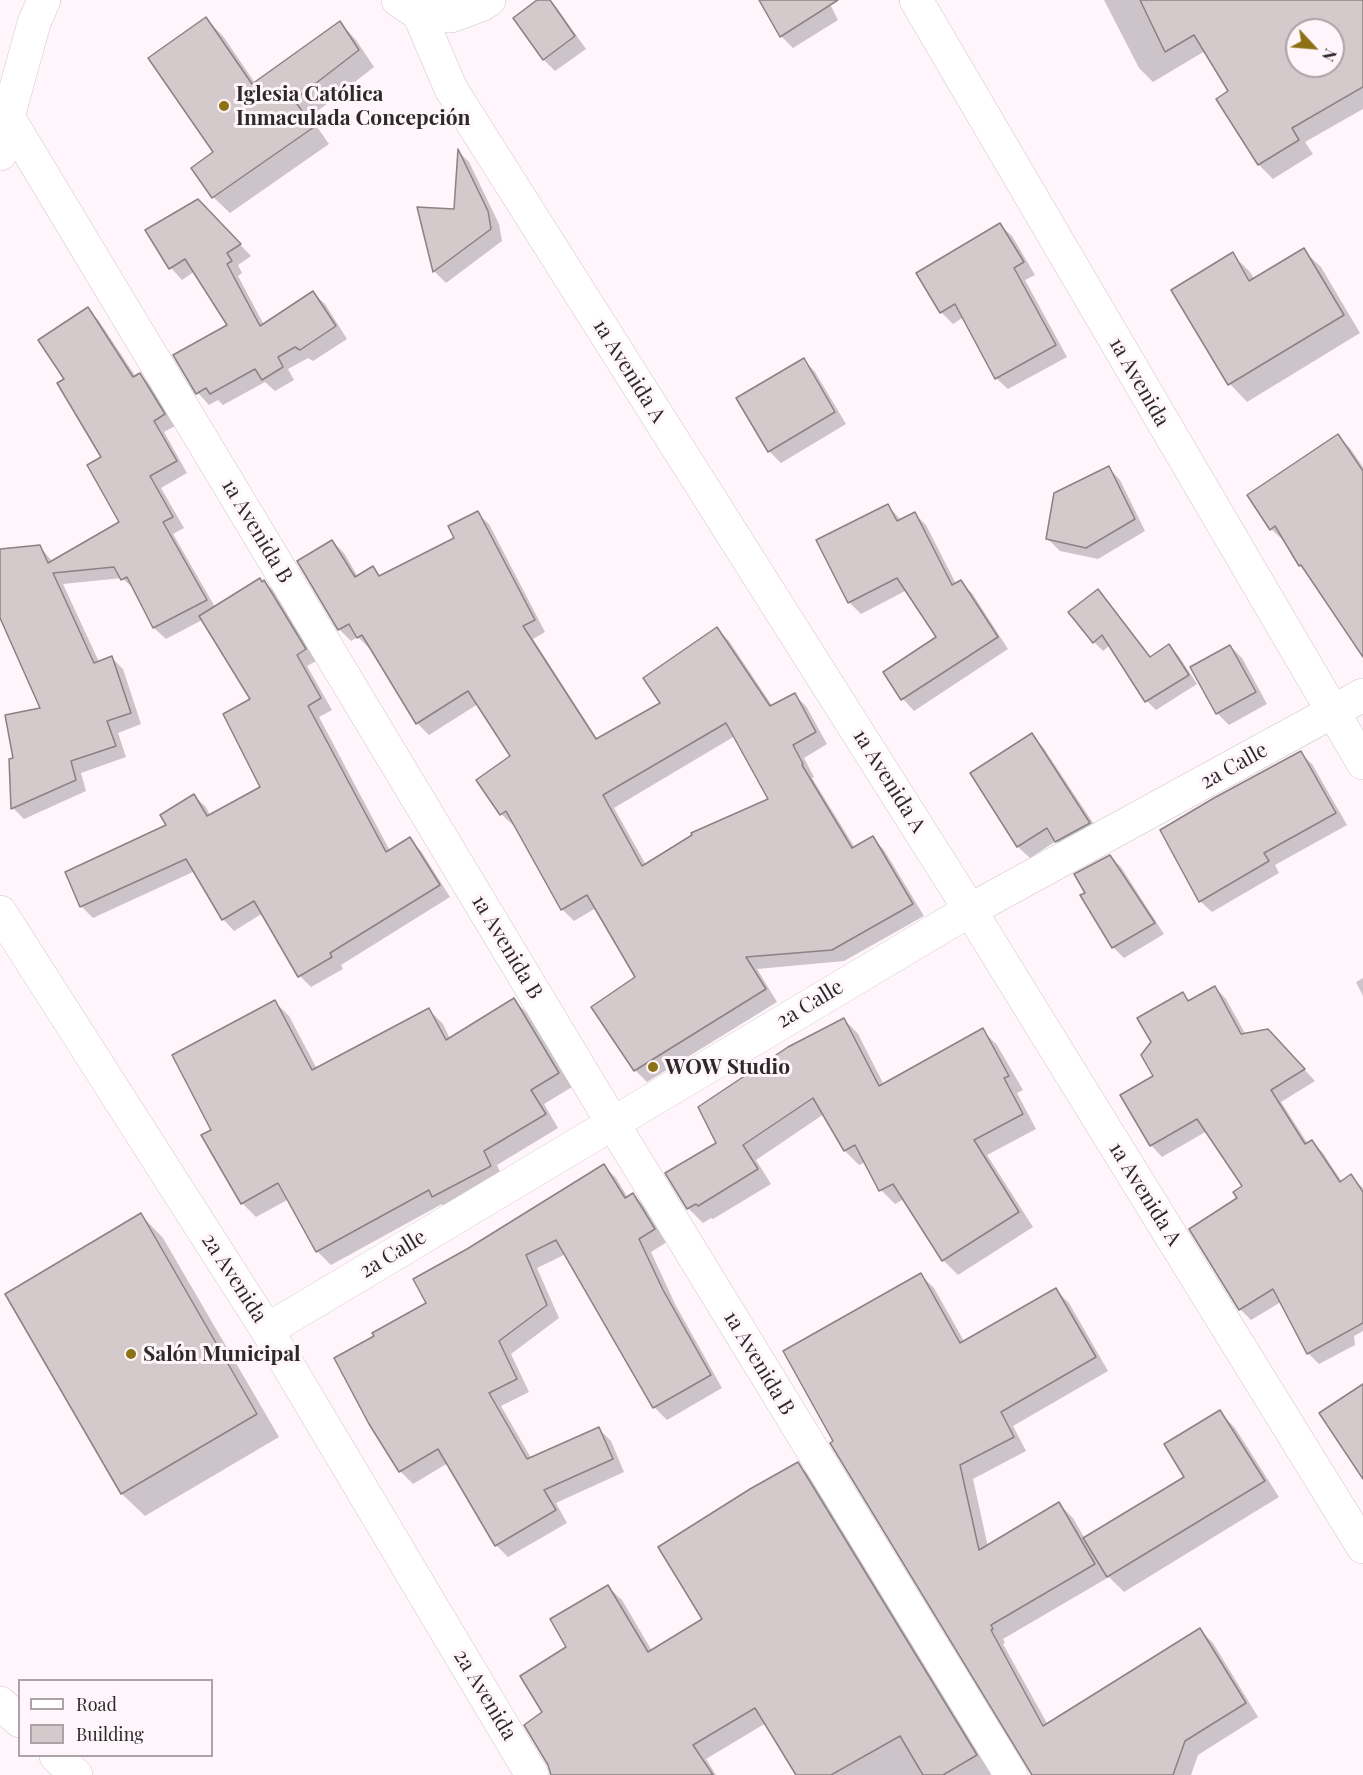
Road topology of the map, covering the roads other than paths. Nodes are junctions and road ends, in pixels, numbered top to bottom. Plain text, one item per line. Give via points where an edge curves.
1 (44, 0) edge
2 (489, 0) edge
3 (916, 0) edge
4 (409, 7) edge
5 (8, 117) junction
6 (0, 154) edge
7 (1363, 695) edge
8 (1332, 712) junction
9 (1363, 763) edge
10 (970, 909) junction
11 (0, 912) edge
12 (612, 1122) junction
13 (267, 1330) junction
14 (1363, 1547) edge
15 (0, 1703) edge
16 (18, 1719) edge
17 (58, 1757) edge
18 (76, 1775) edge
19 (532, 1775) edge
20 (1011, 1775) edge

1 - 5 street
2 - 4 street via 451,16
3 - 8 street, 1a Avenida
4 - 10 street, 1a Avenida A via 451,89
5 - 6 street
5 - 12 street, 1a Avenida B
7 - 8 street, 2a Calle
8 - 9 street, 1a Avenida
8 - 10 street, 2a Calle
10 - 12 street, 2a Calle
10 - 14 street, 1a Avenida A
11 - 13 street, 2a Avenida
12 - 13 street, 2a Calle
12 - 20 street, 1a Avenida B
13 - 19 street, 2a Avenida
15 - 16 street
17 - 18 street

